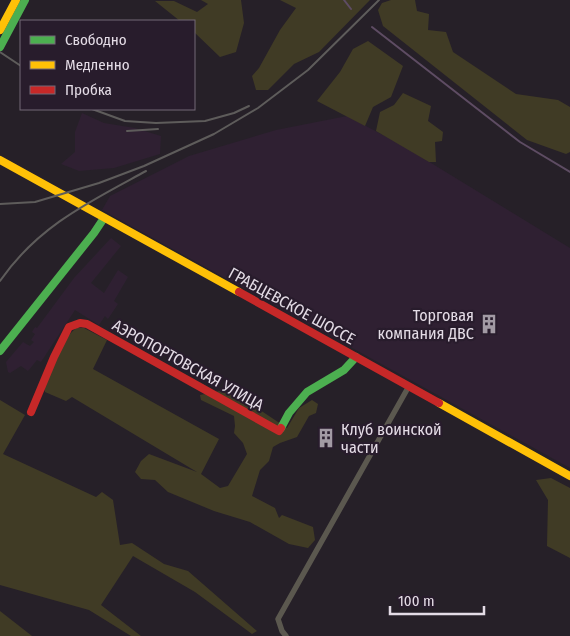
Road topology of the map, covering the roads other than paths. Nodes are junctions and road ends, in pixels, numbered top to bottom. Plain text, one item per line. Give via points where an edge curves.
1 (25, 0) edge
2 (16, 5) edge
3 (0, 30) edge
4 (0, 46) edge
5 (0, 160) edge
6 (104, 218) junction
7 (0, 351) edge
8 (356, 358) junction
9 (409, 386) junction
10 (31, 412) dead end
11 (570, 476) edge
12 (286, 636) edge

1 - 2 main road
2 - 3 main road
2 - 4 main road
5 - 6 main road, ГРАБЦЕВСКОЕ ШОССЕ
6 - 7 main road
6 - 8 main road, ГРАБЦЕВСКОЕ ШОССЕ
8 - 9 main road, ГРАБЦЕВСКОЕ ШОССЕ
8 - 10 main road, АЭРОПОРТОВСКАЯ УЛИЦА via 344,370 307,392 278,431 80,323 69,327
9 - 11 main road, ГРАБЦЕВСКОЕ ШОССЕ
9 - 12 street via 278,619

